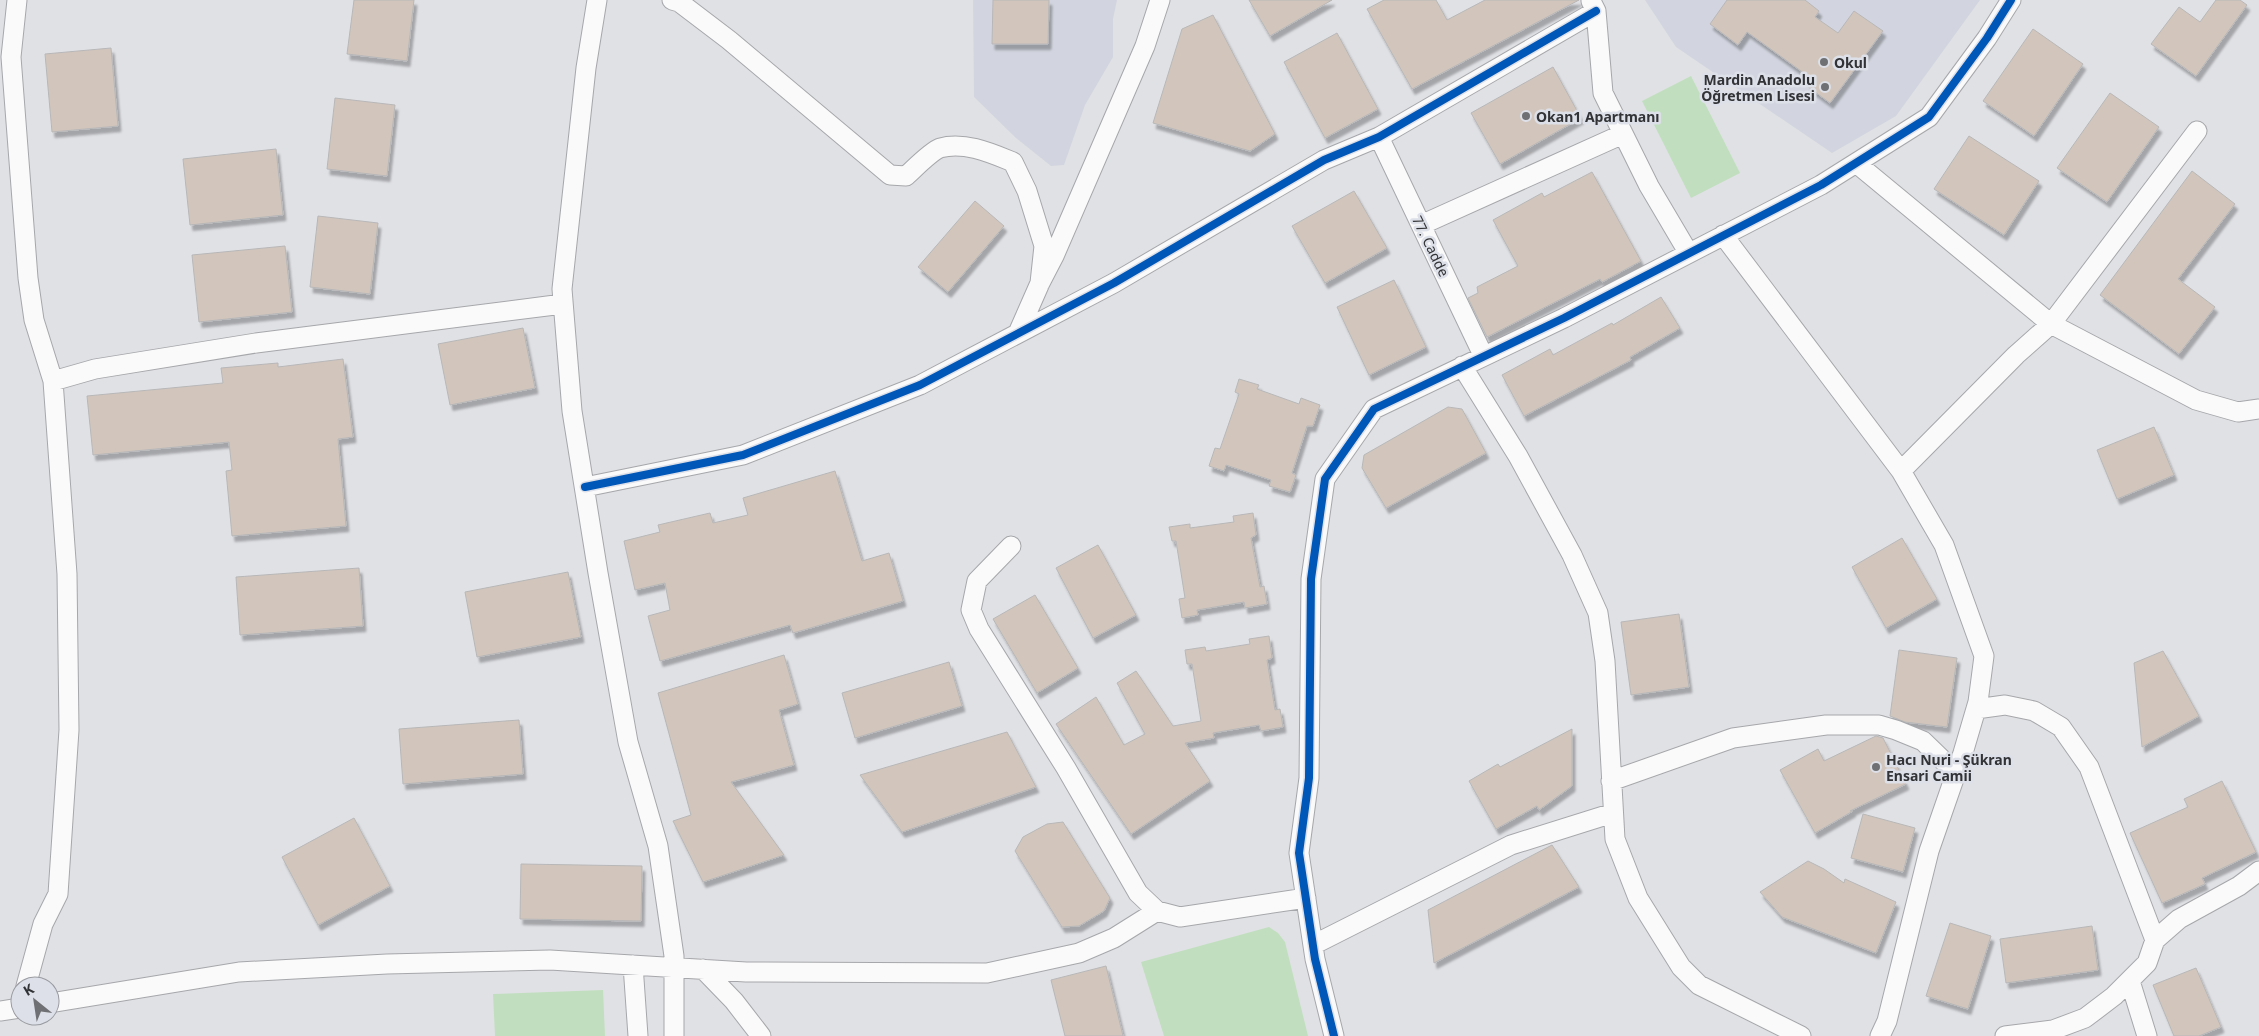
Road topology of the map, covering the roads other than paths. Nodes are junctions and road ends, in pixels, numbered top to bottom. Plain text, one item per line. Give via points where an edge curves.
1 (17, 0) edge
2 (597, 0) edge
3 (672, 0) edge
4 (1160, 0) edge
5 (2011, 0) edge
6 (1593, 6) edge
7 (2196, 131) dead end
8 (1623, 134) junction
9 (1379, 137) junction
10 (1856, 163) junction
11 (1421, 225) junction
12 (1723, 234) junction
13 (1688, 252) junction
14 (1040, 283) junction
15 (563, 304) junction
16 (2051, 324) junction
17 (1018, 333) junction
18 (1483, 355) junction
19 (1462, 366) junction
20 (53, 382) junction
21 (2259, 408) edge
22 (1901, 471) junction
23 (585, 487) junction
24 (1011, 546) dead end
25 (1976, 709) junction
26 (1956, 773) junction
27 (1611, 781) junction
28 (1613, 813) junction
29 (2259, 871) edge
30 (1306, 898) junction
31 (1158, 910) junction
32 (2156, 940) junction
33 (1313, 945) junction
34 (633, 965) junction
35 (674, 967) junction
36 (703, 969) junction
37 (29, 976) edge
38 (2130, 981) junction
39 (60, 1001) edge
40 (638, 1036) edge
41 (674, 1036) edge
42 (761, 1036) edge
43 (1334, 1036) edge
44 (1800, 1036) edge
45 (1880, 1036) edge
46 (2005, 1036) edge
47 (2147, 1036) edge

1 - 20 street via 11,57 28,278 34,320
2 - 15 street via 586,68
3 - 14 street via 729,40 890,175 906,176 938,149 959,146 987,151 1013,162 1027,192 1044,246
4 - 14 street via 1141,56
5 - 10 street via 1929,117
6 - 8 street via 1603,93
6 - 9 street
7 - 16 street
8 - 11 street
8 - 13 street
9 - 11 street, 77. Cadde
9 - 17 street via 1324,160 1114,283
10 - 12 street via 1821,185
10 - 16 street
11 - 18 street, 77. Cadde
12 - 13 street
12 - 22 street
13 - 18 street via 1564,318
14 - 17 street
15 - 20 street via 256,343 95,369
15 - 23 street via 572,411
16 - 21 street via 2196,400 2238,412
16 - 22 street
17 - 23 street via 920,384 743,455
18 - 19 street
19 - 27 street via 1518,456 1572,555 1598,613 1605,661
19 - 30 street via 1374,409 1325,478 1311,579 1309,778 1299,853
20 - 37 street via 67,574 69,730 58,894 43,924
22 - 25 street via 1944,545 1984,656
23 - 35 street via 628,742 658,846
24 - 31 street via 977,582 971,610 979,629 1066,768 1138,893
25 - 26 street
25 - 32 street via 2005,705 2034,712 2061,727 2089,767
26 - 27 street via 1923,741 1896,730 1879,725 1826,725 1733,738
26 - 45 street via 1929,851 1887,1021
27 - 28 street
28 - 33 street via 1512,846
28 - 44 street via 1615,839 1638,898 1681,967 1699,985
29 - 32 street via 2180,919
30 - 31 street via 1180,917
30 - 33 street
31 - 36 street via 1114,938 1079,954 987,973
32 - 38 street via 2147,963
33 - 43 street
34 - 35 street
34 - 39 street via 550,960 239,972
34 - 40 street
35 - 36 street
35 - 41 street
36 - 42 street
38 - 46 street via 2084,1018 2054,1030
38 - 47 street

